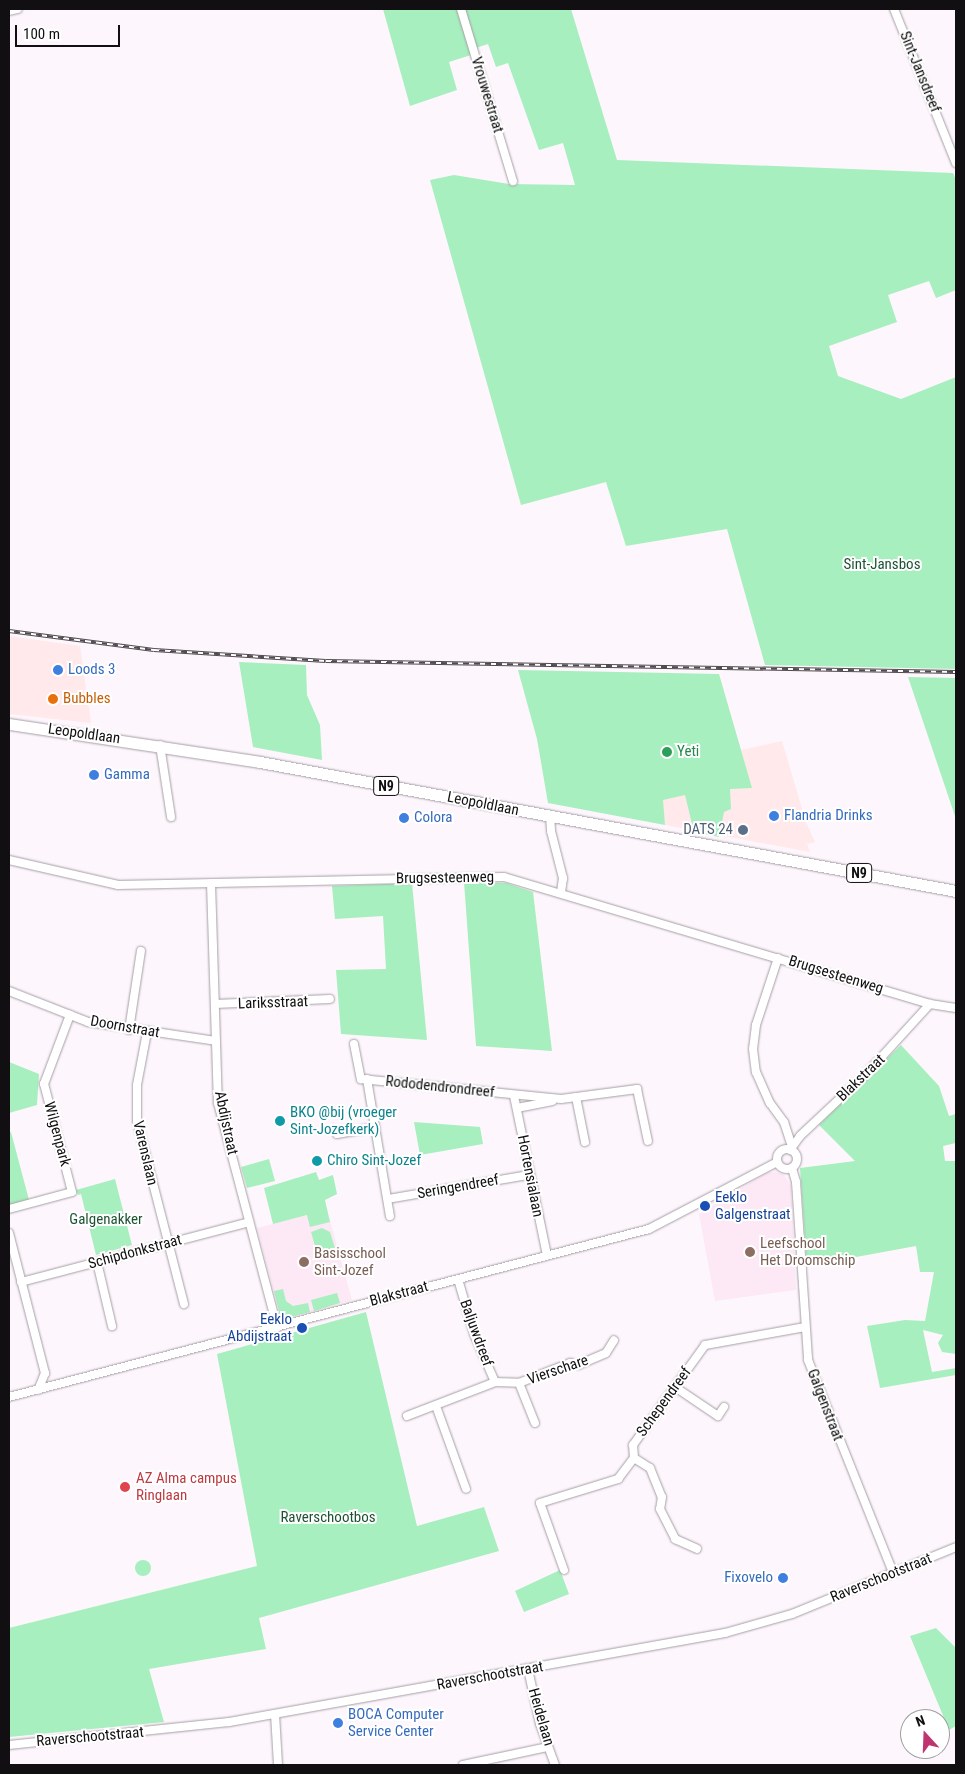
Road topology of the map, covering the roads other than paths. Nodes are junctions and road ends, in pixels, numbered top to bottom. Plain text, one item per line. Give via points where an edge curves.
1 (18, 9) edge
2 (461, 9) edge
3 (894, 9) edge
4 (9, 11) edge
5 (956, 163) edge
6 (513, 182) dead end
7 (9, 724) edge
8 (160, 745) junction
9 (550, 816) junction
10 (172, 817) dead end
11 (9, 860) edge
12 (211, 883) junction
13 (956, 891) edge
14 (561, 892) junction
15 (142, 951) dead end
16 (778, 958) junction
17 (9, 991) edge
18 (330, 999) dead end
19 (215, 1004) junction
20 (930, 1004) junction
21 (956, 1008) edge
22 (70, 1015) junction
23 (128, 1030) junction
24 (147, 1032) junction
25 (216, 1041) junction
26 (354, 1044) dead end
27 (367, 1079) junction
28 (514, 1096) junction
29 (576, 1097) junction
30 (561, 1099) junction
31 (517, 1108) junction
32 (375, 1127) junction
33 (338, 1134) dead end
34 (648, 1141) dead end
35 (585, 1142) dead end
36 (791, 1149) junction
37 (777, 1162) junction
38 (792, 1168) junction
39 (528, 1175) junction
40 (388, 1199) junction
41 (9, 1209) edge
42 (390, 1216) dead end
43 (249, 1222) junction
44 (9, 1233) edge
45 (167, 1243) junction
46 (548, 1256) junction
47 (97, 1262) junction
48 (458, 1279) junction
49 (21, 1282) junction
50 (184, 1304) dead end
51 (112, 1326) dead end
52 (276, 1327) junction
53 (806, 1327) junction
54 (614, 1340) dead end
55 (45, 1374) junction
56 (495, 1382) junction
57 (518, 1383) junction
58 (57, 1384) junction
59 (675, 1387) junction
60 (38, 1390) junction
61 (9, 1397) edge
62 (436, 1406) junction
63 (724, 1407) dead end
64 (406, 1416) dead end
65 (535, 1423) dead end
66 (634, 1458) junction
67 (466, 1489) dead end
68 (697, 1548) dead end
69 (956, 1548) edge
70 (564, 1570) dead end
71 (893, 1573) junction
72 (528, 1669) junction
73 (275, 1714) junction
74 (9, 1745) edge
75 (548, 1747) junction
76 (278, 1765) edge
77 (463, 1765) edge
78 (555, 1765) edge

1 - 4 street
2 - 6 street, Vrouwestraat
3 - 5 street, Sint-Jansdreef
7 - 8 main road, Leopoldlaan / N9
8 - 9 main road, Leopoldlaan / N9
8 - 10 street
9 - 13 main road, Leopoldlaan / N9
9 - 14 street via 563,878
11 - 12 street, Brugsesteenweg via 118,885
12 - 14 street, Brugsesteenweg via 485,876 504,877
12 - 19 street, Abdijstraat
14 - 16 street, Brugsesteenweg
15 - 23 street
16 - 20 street, Brugsesteenweg
16 - 36 street via 756,1025 753,1049 756,1072 770,1103 784,1122
17 - 22 street, Doornstraat
18 - 19 street, Lariksstraat
19 - 25 street, Abdijstraat
20 - 21 street, Brugsesteenweg
20 - 36 street, Blakstraat via 913,1026
22 - 23 street, Doornstraat
22 - 41 street, Wilgenpark via 44,1084 72,1192
23 - 24 street, Doornstraat
24 - 25 street, Doornstraat
24 - 45 street, Varenslaan via 137,1085 137,1121
25 - 43 street, Abdijstraat via 218,1103
26 - 27 street via 360,1079
27 - 28 street, Rododendrondreef
27 - 32 street
28 - 30 street, Rododendrondreef
28 - 31 street, Hortensialaan
29 - 30 street
29 - 34 street via 637,1089
29 - 35 street
30 - 31 street
31 - 39 street, Hortensialaan
32 - 33 street
32 - 40 street
36 - 37 street via 780,1152
36 - 38 street via 797,1158
37 - 38 street via 782,1168
37 - 46 street, Blakstraat via 649,1229
38 - 53 street, Galgenstraat via 796,1182
39 - 40 street, Seringendreef
39 - 46 street, Hortensialaan
40 - 42 street
43 - 45 street, Schipdonkstraat
43 - 52 street, Abdijstraat
44 - 49 street
45 - 47 street, Schipdonkstraat
45 - 50 street, Varenslaan
46 - 48 street, Blakstraat
47 - 49 street, Schipdonkstraat
47 - 51 street
48 - 52 street, Blakstraat
48 - 56 street, Baljuwdreef via 474,1334
49 - 55 street
52 - 58 street, Blakstraat
53 - 59 street, Schependreef via 705,1345
53 - 71 street, Galgenstraat via 813,1377
54 - 57 street, Vierschare via 606,1353
55 - 58 street
55 - 60 street
56 - 57 street, Vierschare
56 - 62 street, Baljuwdreef
57 - 65 street
58 - 60 street, Blakstraat
59 - 63 street via 718,1416
59 - 66 street, Schependreef via 633,1445
60 - 61 street, Blakstraat
62 - 64 street, Baljuwdreef
62 - 67 street
66 - 68 street via 650,1468 662,1497 660,1508 675,1539
66 - 70 street, Schependreef via 618,1478 540,1503
69 - 71 street, Raverschootstraat
71 - 72 street, Raverschootstraat via 754,1627
72 - 73 street, Raverschootstraat
72 - 75 street, Heidelaan
73 - 74 street, Raverschootstraat via 199,1727
73 - 76 street
75 - 77 street
75 - 78 street, Heidelaan

